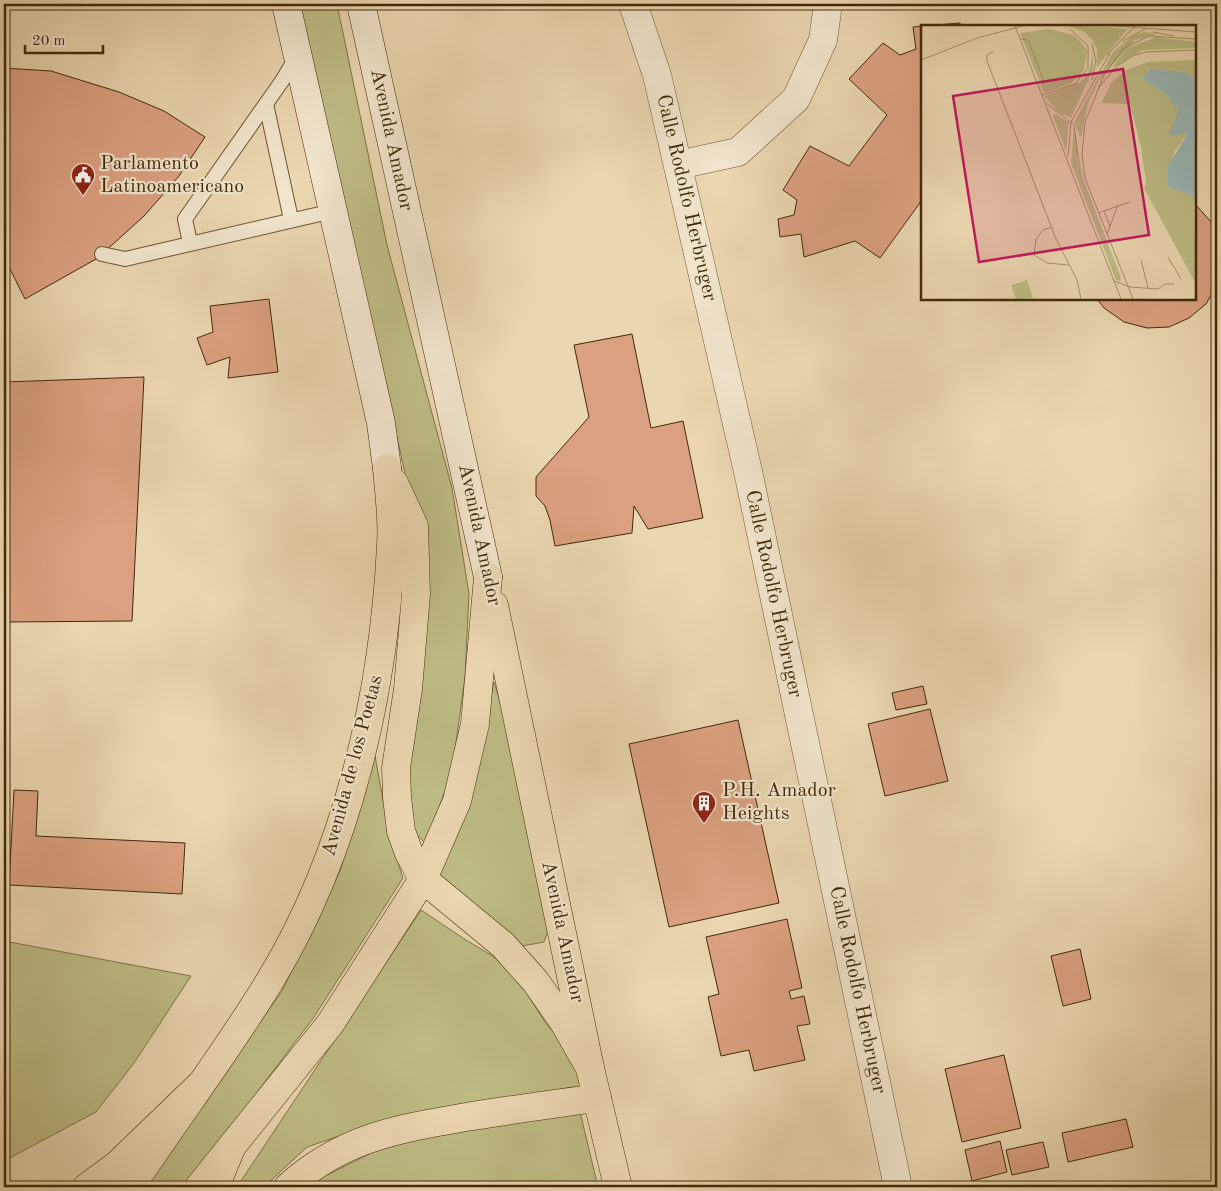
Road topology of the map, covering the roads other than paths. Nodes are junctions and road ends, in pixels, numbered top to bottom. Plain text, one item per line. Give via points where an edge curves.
1 (286, 4) edge
2 (361, 4) edge
3 (633, 4) edge
4 (828, 4) edge
5 (298, 56) junction
6 (266, 104) junction
7 (678, 165) junction
8 (333, 211) junction
9 (291, 219) junction
10 (190, 243) junction
11 (102, 254) dead end
12 (387, 468) junction
13 (488, 577) junction
14 (423, 879) junction
15 (590, 1068) junction
16 (199, 1086) junction
17 (597, 1098) junction
18 (232, 1146) junction
19 (612, 1184) edge
20 (87, 1187) edge
21 (127, 1187) edge
22 (199, 1187) edge
23 (215, 1187) edge
24 (288, 1187) edge
25 (898, 1187) edge

1 - 5 street
2 - 13 street, Avenida Amador
3 - 7 street, Calle Rodolfo Herbruger via 657,74
4 - 7 street via 823,40 796,99 738,152
5 - 6 lane
5 - 8 street
6 - 9 lane
6 - 10 lane via 185,219
7 - 25 street, Calle Rodolfo Herbruger via 749,476
8 - 9 lane
8 - 12 street via 382,423
9 - 10 lane
10 - 11 lane via 124,259
12 - 14 main road via 414,526 416,594 408,689 396,768 401,831
12 - 16 main road, Avenida de los Poetas via 392,542 383,643 373,704 357,769 328,864 296,933 227,1048
13 - 14 main road via 475,724 457,801
13 - 15 main road, Avenida Amador
14 - 15 main road, Avenida Amador via 503,945 536,982
14 - 18 main road via 330,1024
15 - 17 main road, Avenida Amador
16 - 20 main road via 117,1165
16 - 21 main road, Avenida de los Poetas
17 - 19 main road, Avenida Amador
17 - 24 main road via 380,1134 313,1166
18 - 22 main road
18 - 23 main road

